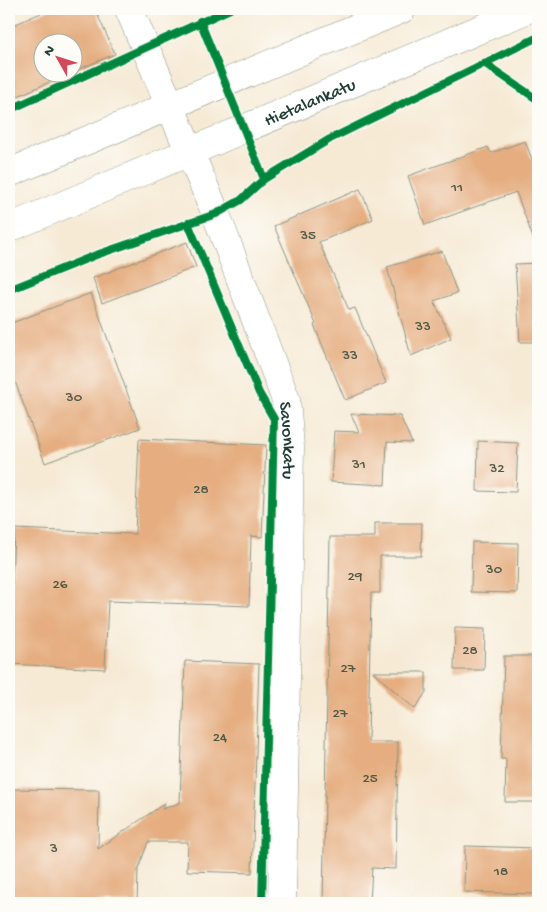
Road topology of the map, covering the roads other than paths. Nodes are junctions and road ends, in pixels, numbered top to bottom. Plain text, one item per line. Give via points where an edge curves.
1 (129, 9) edge
2 (402, 9) edge
3 (528, 9) edge
4 (171, 105) junction
5 (191, 151) junction
6 (9, 173) edge
7 (9, 228) edge
8 (282, 903) edge

1 - 4 main road, Savonkatu
2 - 4 main road
3 - 5 main road, Hietalankatu
4 - 5 main road, Savonkatu
4 - 6 main road
5 - 7 main road, Hietalankatu
5 - 8 main road, Savonkatu via 286,400 290,446

